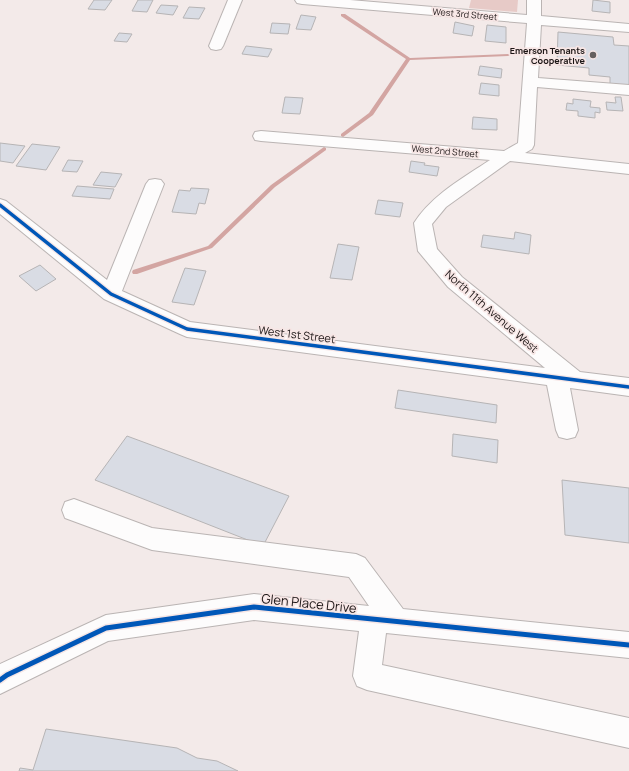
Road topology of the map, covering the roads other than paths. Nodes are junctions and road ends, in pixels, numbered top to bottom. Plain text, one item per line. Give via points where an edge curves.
1 (235, 0) edge
2 (302, 0) edge
3 (534, 0) edge
4 (534, 20) junction
5 (629, 28) edge
6 (216, 46) dead end
7 (530, 82) junction
8 (629, 90) edge
9 (261, 136) dead end
10 (507, 156) junction
11 (629, 169) edge
12 (155, 184) dead end
13 (0, 205) edge
14 (111, 294) junction
15 (564, 378) junction
16 (629, 387) edge
17 (566, 430) dead end
18 (74, 510) dead end
19 (385, 620) junction
20 (629, 645) edge
21 (0, 680) edge
22 (629, 734) edge

1 - 6 street
2 - 4 street, West 3rd Street
3 - 4 street, North 11th Avenue West
4 - 5 street, West 3rd Street
4 - 7 street, North 11th Avenue West
7 - 8 street
7 - 10 street, North 11th Avenue West via 526,144
9 - 10 street, West 2nd Street
10 - 11 street, West 2nd Street
10 - 15 street, North 11th Avenue West via 440,203 423,223 428,251 455,282
12 - 14 street
13 - 14 street, West 1st Street
14 - 15 street, West 1st Street via 187,329
15 - 16 street, West 1st Street
15 - 17 street
18 - 19 street via 152,538 356,566
19 - 20 street, Glen Place Drive
19 - 21 street, Glen Place Drive via 254,608 106,628
19 - 22 street via 367,676

